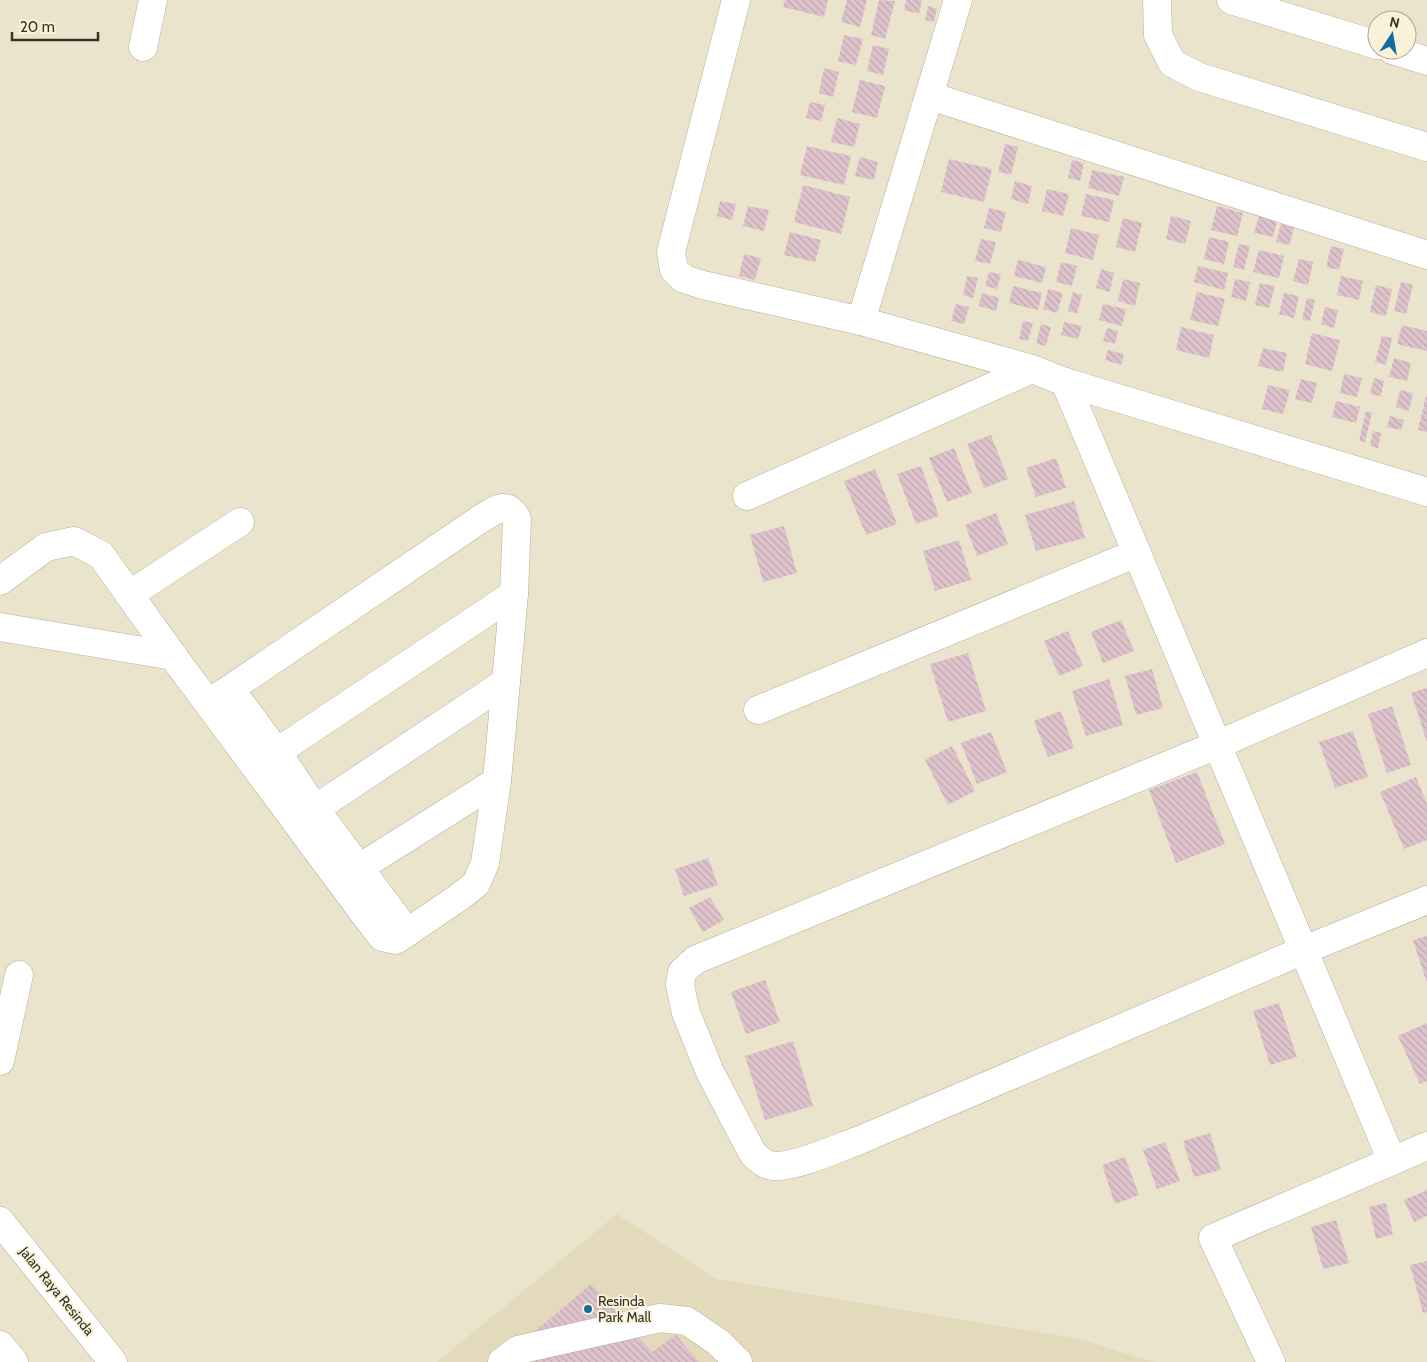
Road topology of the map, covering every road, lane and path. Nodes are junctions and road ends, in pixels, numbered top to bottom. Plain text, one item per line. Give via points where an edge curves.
1 (153, 0) edge
2 (736, 0) edge
3 (958, 0) edge
4 (1157, 0) edge
5 (1231, 0) edge
6 (1367, 43) edge
7 (143, 47) dead end
8 (930, 96) junction
9 (1427, 147) edge
10 (1427, 255) edge
11 (861, 321) junction
12 (1032, 369) junction
13 (1065, 382) junction
14 (1427, 492) edge
15 (747, 496) dead end
16 (240, 522) dead end
17 (1137, 553) junction
18 (0, 581) edge
19 (514, 594) junction
20 (129, 595) junction
21 (0, 626) edge
22 (1427, 653) edge
23 (173, 656) junction
24 (506, 682) junction
25 (219, 696) junction
26 (758, 710) dead end
27 (1218, 745) junction
28 (277, 752) junction
29 (497, 781) junction
30 (315, 809) junction
31 (359, 868) junction
32 (1427, 900) edge
33 (407, 932) junction
34 (1304, 950) junction
35 (19, 975) dead end
36 (0, 1061) edge
37 (1427, 1146) edge
38 (1392, 1161) junction
39 (0, 1221) edge
40 (0, 1345) edge
41 (14, 1362) edge
42 (113, 1362) edge
43 (502, 1362) edge
44 (738, 1362) edge
45 (1271, 1362) edge

1 - 7 street
2 - 11 street via 671,252 674,270 684,279 703,285
3 - 8 street
4 - 9 street via 1158,35 1172,62 1199,77
5 - 6 street
8 - 10 street
8 - 11 street
11 - 12 street
12 - 13 street
12 - 15 street
13 - 14 street
13 - 17 street
16 - 20 street
17 - 26 street
17 - 27 street
18 - 20 street via 46,547 74,541 101,555
19 - 24 street
19 - 25 street via 517,519 513,511 500,508
19 - 28 street
20 - 23 street
21 - 23 street
22 - 27 street
23 - 25 street
24 - 29 street
24 - 30 street
25 - 28 street
25 - 33 street via 382,937 396,940
27 - 34 street
27 - 34 street via 695,960 682,972 680,985 686,1013 710,1072 753,1154 763,1163 773,1166 792,1164 860,1140
28 - 30 street
29 - 31 street
29 - 33 street via 485,864 476,884
30 - 31 street
31 - 33 street
32 - 34 street
34 - 38 street
35 - 36 street
37 - 38 street
38 - 45 street via 1213,1238
39 - 42 street, Jalan Raya Resinda
40 - 41 street
43 - 44 street via 518,1350 660,1318 687,1321 718,1342

